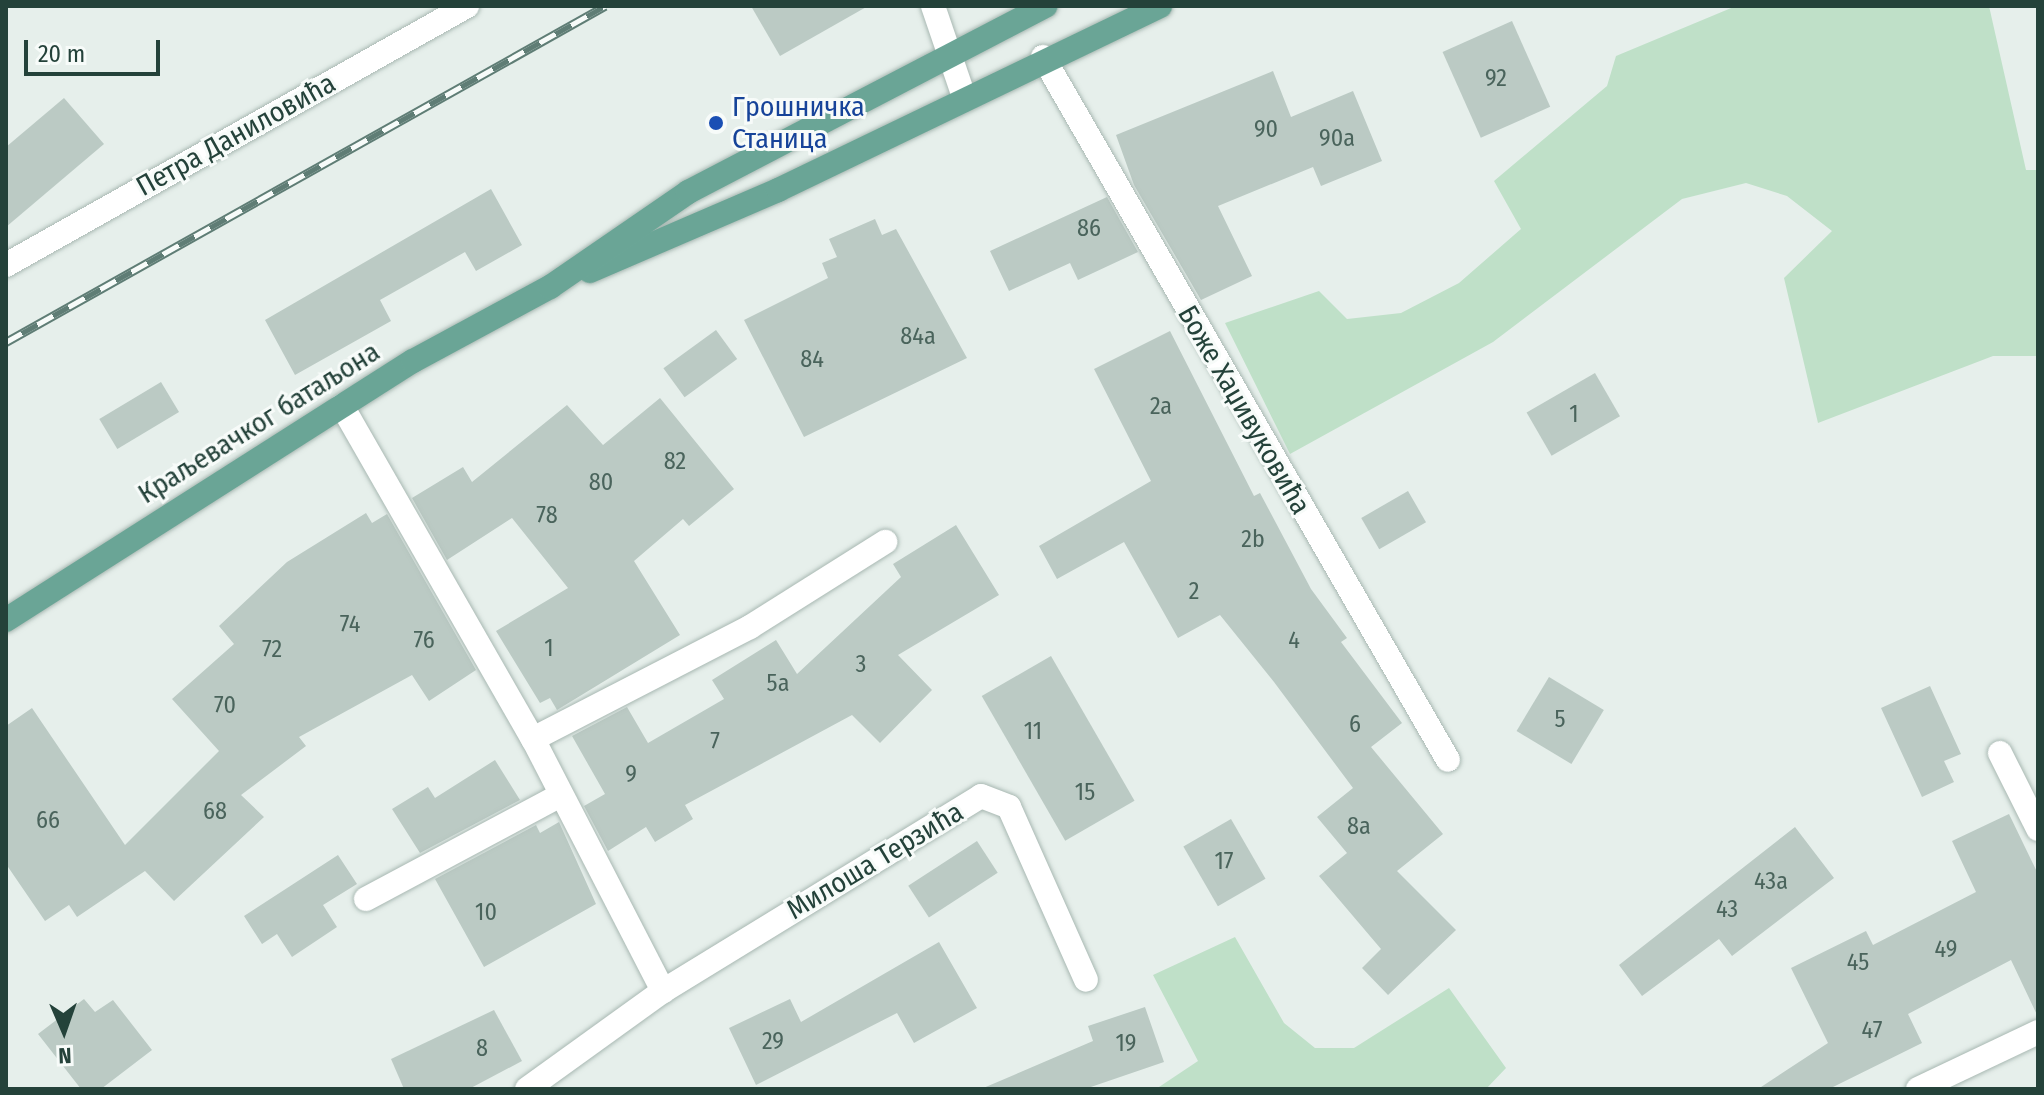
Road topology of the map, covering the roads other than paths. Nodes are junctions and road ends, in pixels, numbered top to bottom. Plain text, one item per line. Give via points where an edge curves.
1 (467, 6) edge
2 (933, 6) edge
3 (1046, 6) edge
4 (1160, 6) edge
5 (945, 55) junction
6 (1043, 57) junction
7 (964, 97) junction
8 (6, 265) edge
9 (550, 287) junction
10 (342, 406) junction
11 (885, 542) dead end
12 (6, 620) edge
13 (533, 739) junction
14 (2000, 753) dead end
15 (1448, 760) dead end
16 (561, 795) junction
17 (2038, 829) edge
18 (366, 899) dead end
19 (1086, 980) dead end
20 (663, 991) junction
21 (2038, 1032) edge
22 (527, 1089) edge
23 (1918, 1089) edge

1 - 8 street, Петра Даниловића
2 - 5 street
3 - 5 main road, Краљевачког батаљона
4 - 6 main road, Краљевачког батаљона
5 - 7 street
5 - 9 main road, Краљевачког батаљона via 688,192
6 - 7 main road, Краљевачког батаљона
6 - 15 street, Боже Хаџивуковића
7 - 9 main road, Краљевачког батаљона via 778,190
9 - 10 main road, Краљевачког батаљона
10 - 12 main road, Краљевачког батаљона
10 - 13 street
11 - 13 street via 750,627
13 - 16 street
14 - 17 street
16 - 18 street
16 - 20 street
19 - 20 street, Милоша Терзића via 1009,807 981,796
20 - 22 street, Милоша Терзића
21 - 23 street

